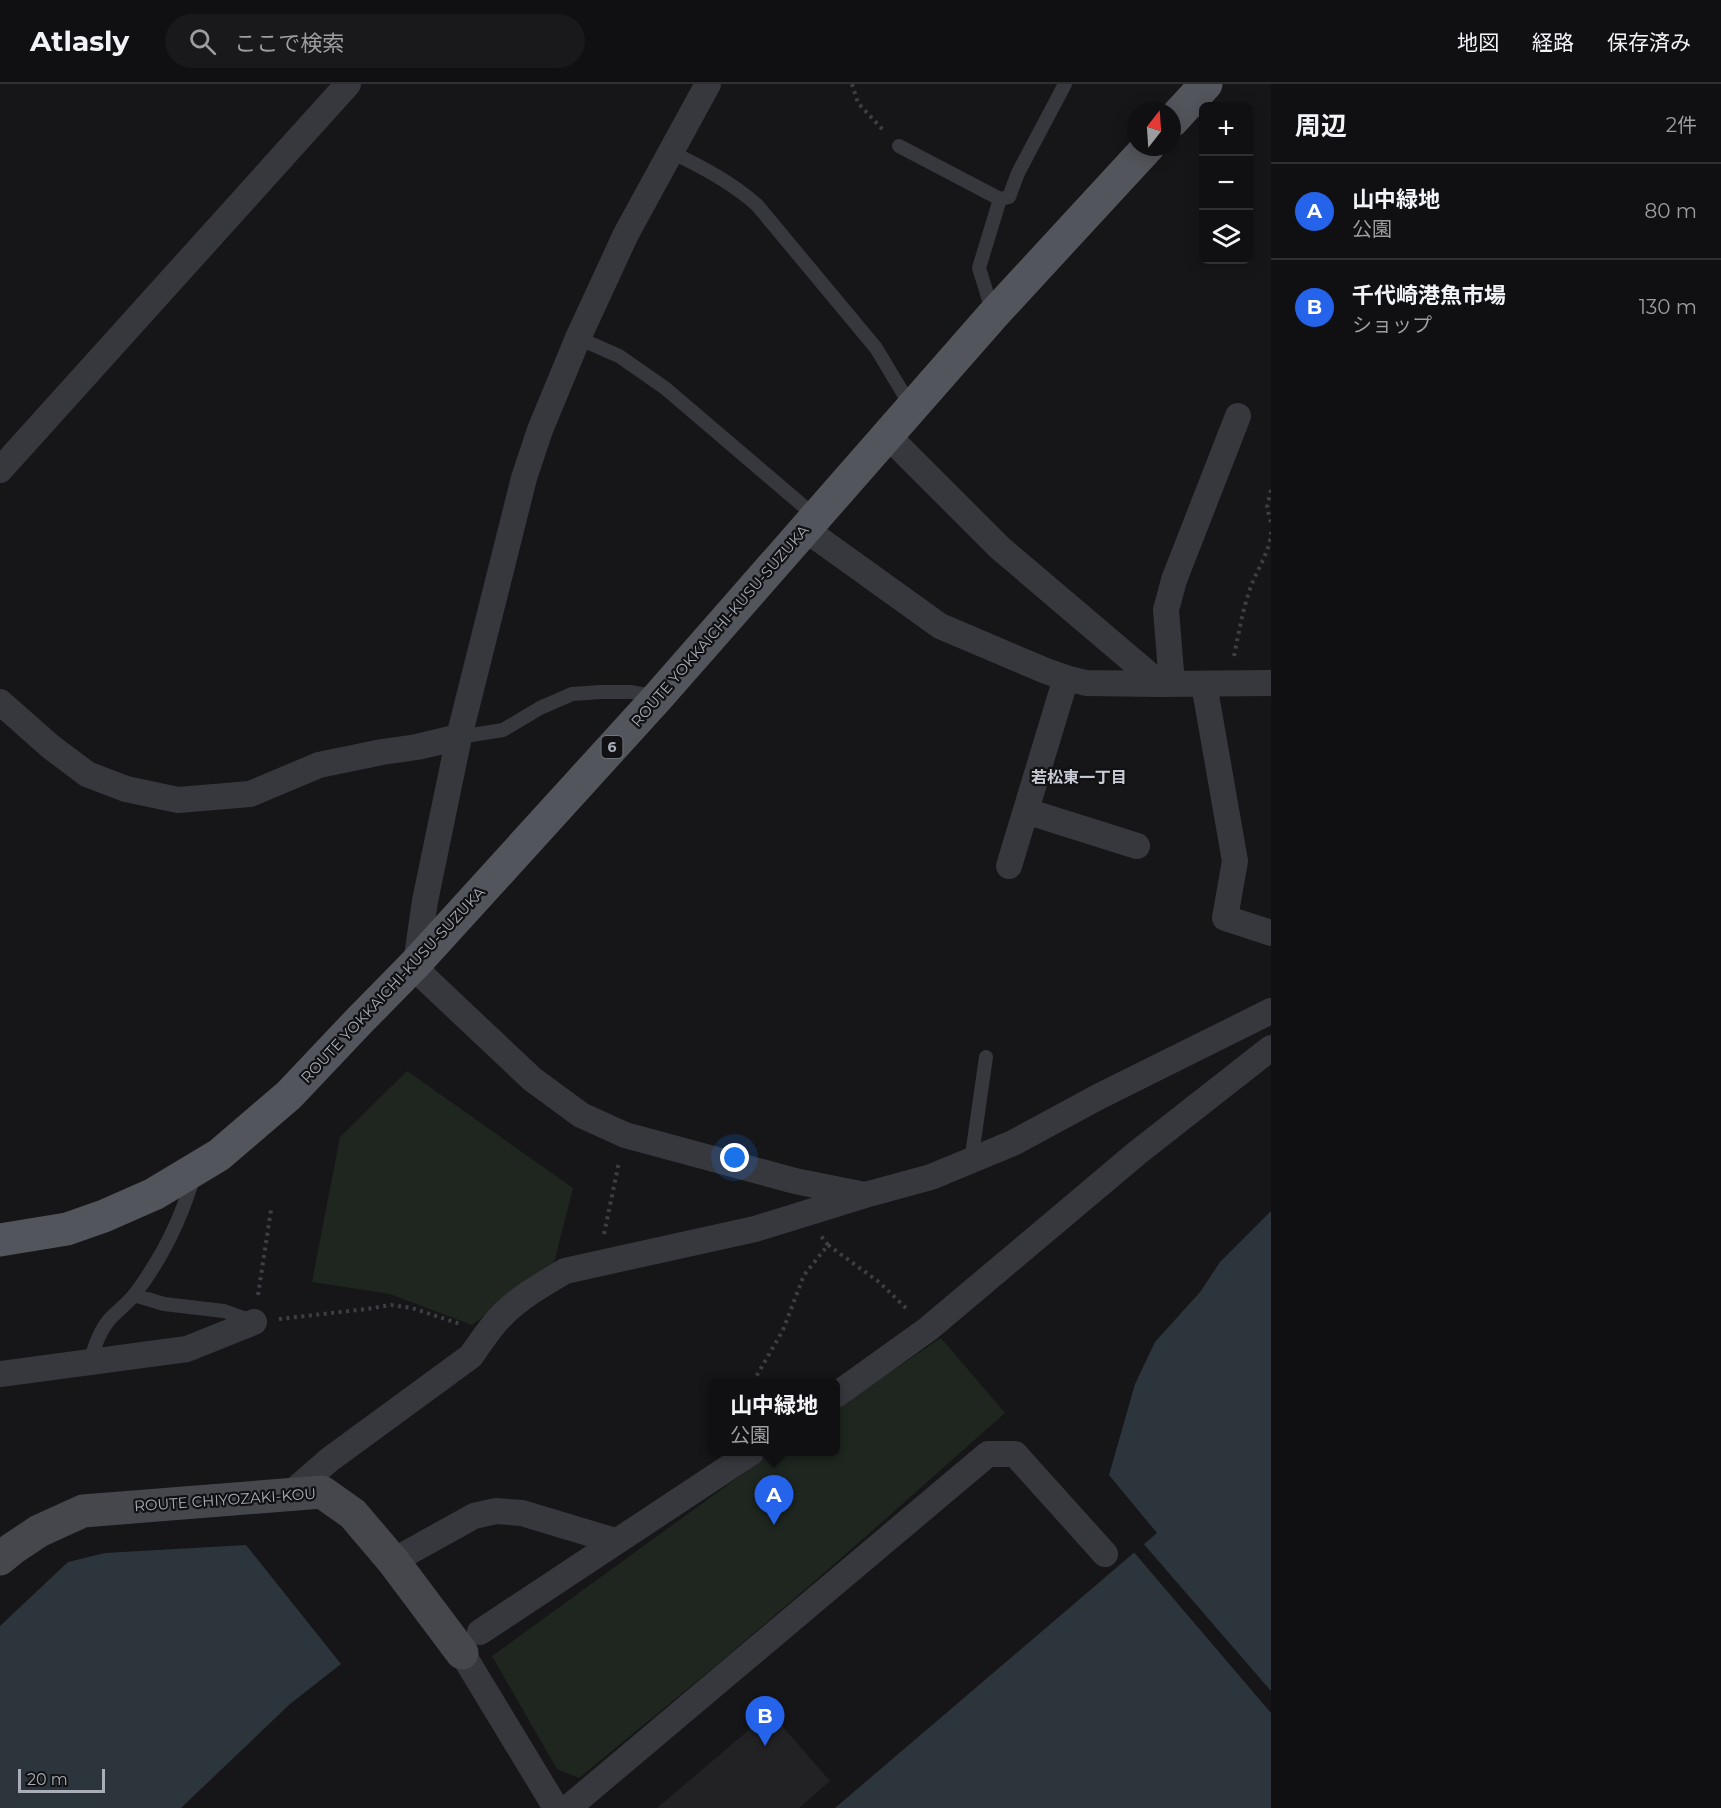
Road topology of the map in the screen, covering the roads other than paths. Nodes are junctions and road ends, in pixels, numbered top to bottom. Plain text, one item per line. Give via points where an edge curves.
1 (348, 84) edge
2 (708, 84) edge
3 (1065, 84) edge
4 (1206, 84) edge
5 (1181, 111) edge
6 (899, 146) road end
7 (671, 152) junction
8 (1140, 156) edge
9 (1000, 199) junction
10 (993, 315) junction
11 (578, 338) junction
12 (912, 408) junction
13 (1238, 416) dead end
14 (888, 436) junction
15 (0, 470) edge
16 (810, 523) junction
17 (1066, 678) junction
18 (1271, 683) edge
19 (1166, 684) junction
20 (1204, 684) junction
21 (658, 697) junction
22 (0, 702) edge
23 (459, 737) junction
24 (1026, 811) junction
25 (1137, 846) dead end
26 (1009, 866) dead end
27 (1271, 933) edge
28 (416, 963) junction
29 (1271, 1011) edge
30 (1271, 1048) edge
31 (986, 1056) dead end
32 (971, 1162) junction
33 (196, 1170) junction
34 (865, 1195) junction
35 (0, 1240) edge
36 (134, 1295) junction
37 (254, 1322) joint
38 (90, 1361) junction
39 (0, 1374) edge
40 (840, 1392) edge
41 (746, 1456) edge
42 (289, 1495) junction
43 (615, 1540) junction
44 (1105, 1554) dead end
45 (0, 1560) edge
46 (393, 1561) junction
47 (471, 1642) junction
48 (556, 1808) edge
49 (568, 1808) edge

1 - 15 street
2 - 7 street
3 - 9 lane via 1009,197
4 - 5 main road
6 - 9 lane
7 - 11 street via 626,234
7 - 12 lane via 724,178 757,204 876,348
8 - 10 main road, ROUTE YOKKAICHI-KUSU-SUZUKA / 6
9 - 10 lane via 979,268
10 - 12 main road, ROUTE YOKKAICHI-KUSU-SUZUKA / 6
11 - 16 lane via 618,356 665,388
11 - 23 street via 524,478
12 - 14 main road, ROUTE YOKKAICHI-KUSU-SUZUKA / 6
13 - 19 street via 1174,580 1166,610
14 - 16 main road, ROUTE YOKKAICHI-KUSU-SUZUKA / 6
14 - 19 street via 1000,549
16 - 17 street via 940,626
16 - 21 main road, ROUTE YOKKAICHI-KUSU-SUZUKA / 6
17 - 19 street via 1086,683
17 - 24 street
18 - 20 street
19 - 20 street
20 - 27 street via 1234,861 1225,918
21 - 23 lane via 632,692 572,694 503,730
21 - 28 main road, ROUTE YOKKAICHI-KUSU-SUZUKA / 6
22 - 23 street via 87,774 126,789 178,800 250,794 319,765
23 - 28 street
24 - 25 street
24 - 26 street
28 - 33 main road, ROUTE YOKKAICHI-KUSU-SUZUKA / 6 via 289,1095
28 - 34 street via 425,978 532,1079 581,1115 625,1135 795,1181
29 - 32 street
30 - 40 street via 1137,1153 928,1329
31 - 32 lane
32 - 34 street
33 - 35 main road, ROUTE YOKKAICHI-KUSU-SUZUKA / 6 via 104,1216 57,1231
33 - 36 lane via 178,1222
34 - 42 street via 755,1229 565,1271 516,1303 471,1356 329,1460
36 - 37 lane via 164,1304 224,1311
36 - 38 lane via 99,1334
37 - 38 street via 188,1349
38 - 39 street
41 - 43 street
42 - 45 main road, ROUTE CHIYOZAKI-KOU via 83,1511 39,1531
42 - 46 main road, ROUTE CHIYOZAKI-KOU via 322,1492 353,1515
43 - 46 street via 522,1513 496,1511 474,1516
43 - 47 street
44 - 49 street via 1015,1454 988,1454
46 - 47 main road, ROUTE CHIYOZAKI-KOU
47 - 48 street

